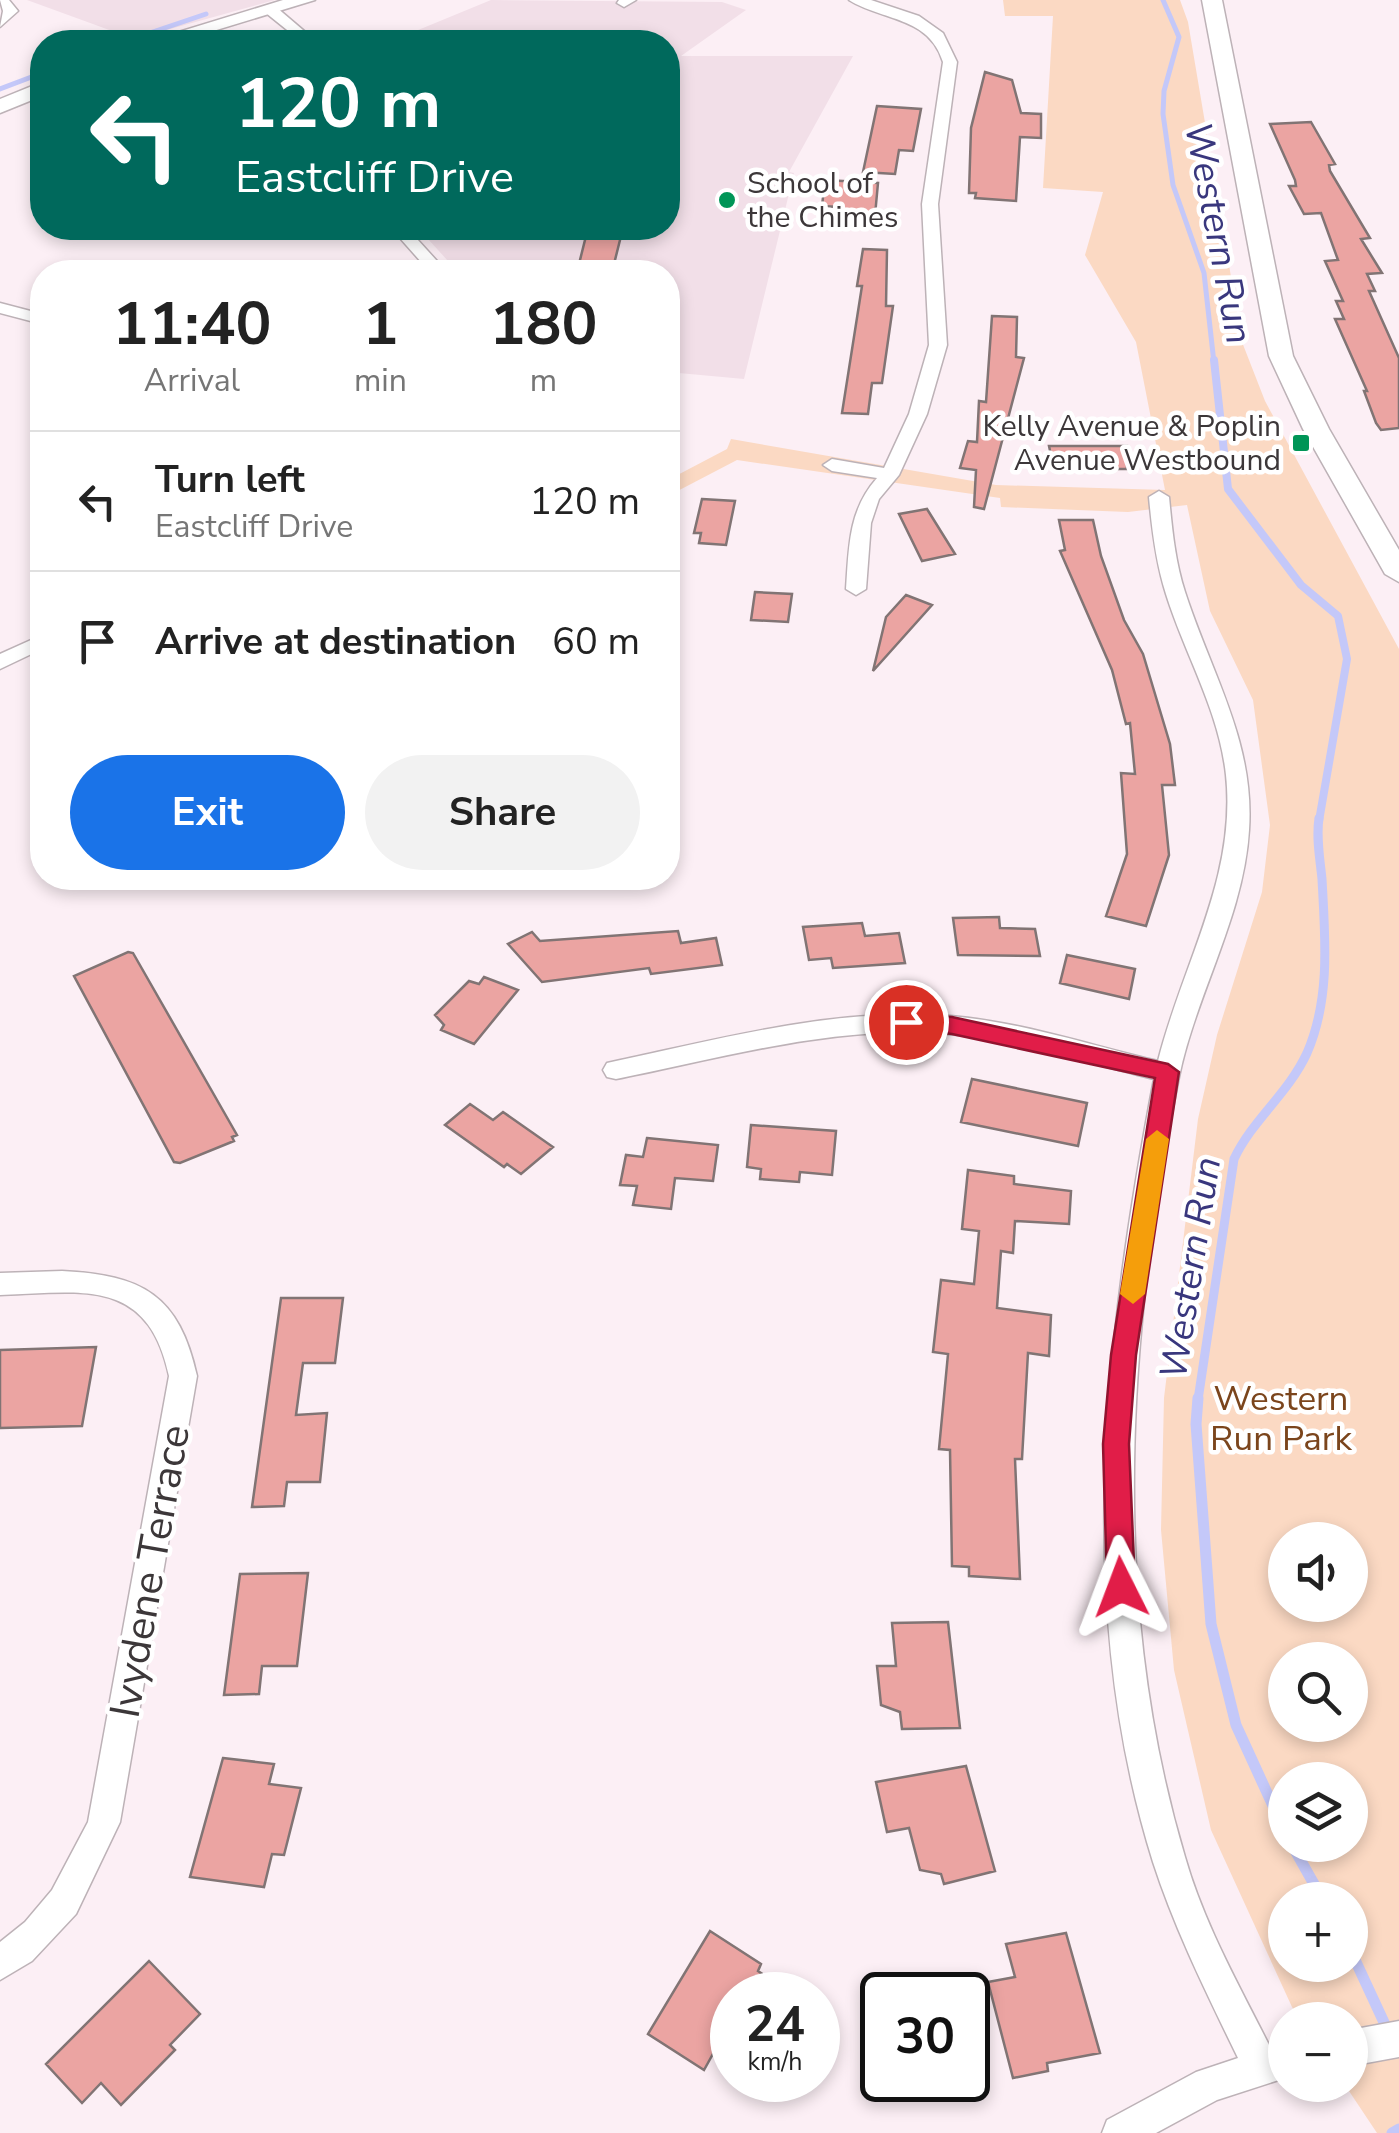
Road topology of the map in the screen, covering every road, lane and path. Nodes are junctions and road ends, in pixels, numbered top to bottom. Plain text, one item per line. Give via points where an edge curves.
1 (1, 0) edge
2 (305, 0) edge
3 (1212, 0) edge
4 (865, 1) edge
5 (271, 10) junction
6 (0, 24) edge
7 (199, 30) edge
8 (295, 30) edge
9 (30, 93) edge
10 (0, 106) edge
11 (410, 240) edge
12 (428, 260) edge
13 (0, 308) edge
14 (30, 316) edge
15 (832, 465) dead end
16 (890, 475) junction
17 (1159, 498) dead end
18 (1399, 574) edge
19 (856, 589) dead end
20 (30, 647) edge
21 (0, 662) edge
22 (616, 1070) dead end
23 (1168, 1072) junction
24 (0, 1284) edge
25 (0, 1963) edge
26 (1399, 2039) edge
27 (1368, 2045) edge
28 (1268, 2055) edge
29 (1268, 2065) edge
30 (1120, 2133) edge

1 - 6 street via 12,11
2 - 5 main road
3 - 18 main road via 1281,356
4 - 16 street via 934,32 950,62 930,204 938,345 931,381
5 - 7 main road
5 - 8 street
9 - 10 main road
11 - 12 street
13 - 14 street
15 - 16 street
16 - 19 street via 870,498 861,523
17 - 23 street via 1181,608 1226,710 1238,793 1228,880
20 - 21 street
22 - 23 street via 807,1033 906,1022
23 - 28 street via 1123,1355 1116,1444 1125,1657 1169,1862 1197,1936
24 - 25 street, Ivydene Terrace via 74,1281 133,1293 169,1321 180,1344 182,1376 104,1822 66,1902 36,1939
26 - 27 street
29 - 30 street via 1209,2085

